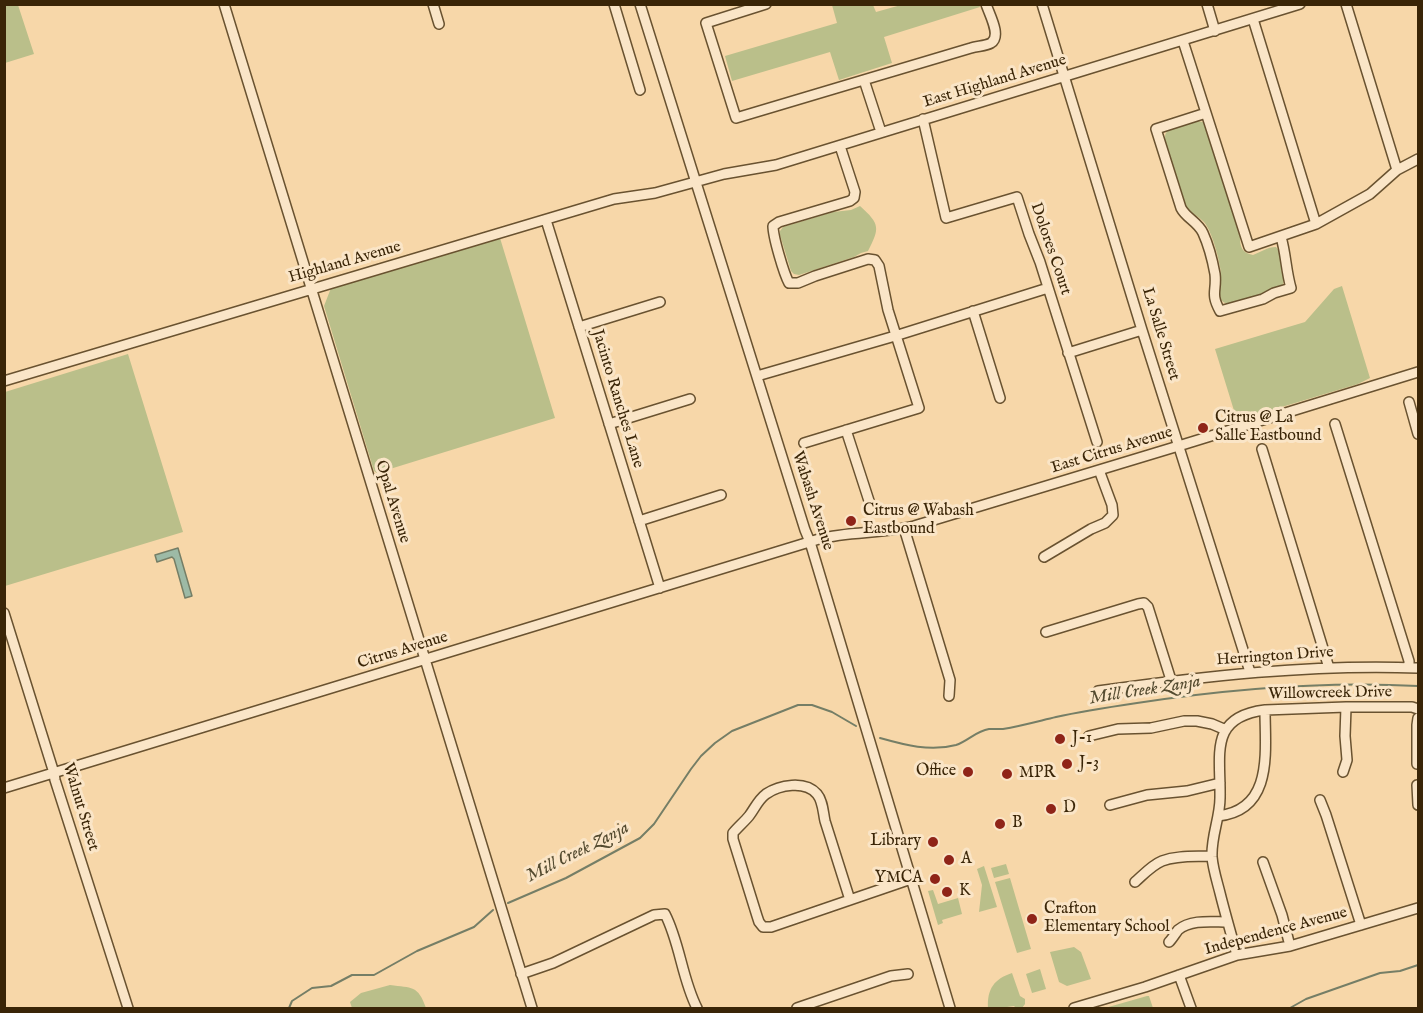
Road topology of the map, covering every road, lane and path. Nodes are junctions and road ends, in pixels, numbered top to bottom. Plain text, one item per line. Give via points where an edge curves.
1 (224, 4) edge
2 (433, 4) edge
3 (614, 4) edge
4 (640, 4) edge
5 (766, 4) edge
6 (986, 4) edge
7 (1042, 4) edge
8 (1207, 4) edge
9 (1300, 4) edge
10 (1346, 4) edge
11 (1252, 19) junction
12 (439, 24) dead end
13 (1215, 31) junction
14 (1183, 41) junction
15 (1065, 76) junction
16 (864, 80) junction
17 (640, 90) dead end
18 (1206, 113) junction
19 (923, 119) junction
20 (881, 132) junction
21 (840, 146) junction
22 (1419, 159) edge
23 (1397, 170) junction
24 (696, 182) junction
25 (546, 220) junction
26 (1316, 224) junction
27 (1281, 237) junction
28 (1048, 288) junction
29 (311, 289) junction
30 (660, 302) dead end
31 (973, 311) junction
32 (579, 327) junction
33 (1142, 330) junction
34 (895, 336) junction
35 (1068, 353) junction
36 (1419, 372) edge
37 (757, 376) junction
38 (4, 381) edge
39 (1000, 398) dead end
40 (690, 399) dead end
41 (1409, 402) dead end
42 (609, 424) junction
43 (1335, 424) dead end
44 (846, 430) junction
45 (1419, 434) edge
46 (1097, 442) dead end
47 (804, 443) dead end
48 (1179, 446) junction
49 (1262, 449) dead end
50 (1099, 470) junction
51 (721, 495) dead end
52 (871, 507) dead end
53 (639, 521) junction
54 (904, 528) junction
55 (810, 542) junction
56 (1044, 557) dead end
57 (660, 588) junction
58 (4, 613) edge
59 (1046, 632) dead end
60 (424, 660) junction
61 (1329, 668) junction
62 (1414, 668) edge
63 (1250, 672) junction
64 (1171, 680) junction
65 (1098, 691) dead end
66 (949, 696) dead end
67 (1346, 707) junction
68 (1419, 709) edge
69 (1265, 710) junction
70 (1419, 718) edge
71 (1226, 730) junction
72 (1089, 736) dead end
73 (1417, 764) edge
74 (1343, 772) dead end
75 (54, 773) junction
76 (1220, 783) junction
77 (1417, 785) edge
78 (4, 788) edge
79 (1320, 800) dead end
80 (1110, 805) dead end
81 (1419, 805) edge
82 (1218, 816) junction
83 (1212, 856) junction
84 (1263, 862) dead end
85 (911, 879) junction
86 (1135, 882) dead end
87 (850, 900) junction
88 (1419, 908) edge
89 (1227, 922) junction
90 (1361, 925) junction
91 (1169, 942) dead end
92 (1290, 946) junction
93 (1237, 955) junction
94 (521, 974) junction
95 (908, 974) dead end
96 (1179, 975) junction
97 (128, 1008) edge
98 (532, 1008) edge
99 (696, 1008) edge
100 (797, 1008) edge
101 (950, 1008) edge
102 (1074, 1008) edge
103 (1191, 1008) edge

1 - 29 street, Opal Avenue
2 - 12 street
3 - 17 street
4 - 24 street, Wabash Avenue
5 - 16 street via 706,24 736,118
6 - 16 street via 997,33 991,44
7 - 15 street, La Salle Street
8 - 13 street
9 - 11 street, East Highland Avenue
10 - 23 street
11 - 13 street, East Highland Avenue
11 - 26 street
13 - 14 street, East Highland Avenue
14 - 15 street, East Highland Avenue
14 - 18 street
15 - 19 street, East Highland Avenue
15 - 33 street, La Salle Street
16 - 20 street
18 - 27 street via 1248,247
18 - 27 street via 1156,129 1181,208 1203,234 1215,273 1213,291 1220,311 1291,288
19 - 20 street, East Highland Avenue
19 - 28 street, Dolores Court via 946,218 1017,197
20 - 21 street, East Highland Avenue
21 - 24 street, East Highland Avenue
21 - 34 street via 854,198 773,226 785,276 789,283 798,283 875,260
22 - 23 street
23 - 26 street via 1370,194
24 - 25 street, Highland Avenue via 614,199
24 - 37 street, Wabash Avenue
25 - 29 street, Highland Avenue
25 - 32 street, Jacinto Ranches Lane
26 - 27 street
28 - 31 street
28 - 35 street, Dolores Court
29 - 38 street, Highland Avenue
29 - 60 street, Opal Avenue
30 - 32 street
31 - 34 street
31 - 39 street
32 - 42 street, Jacinto Ranches Lane
33 - 35 street
33 - 48 street, La Salle Street
34 - 37 street
34 - 44 street via 918,408
35 - 46 street, Dolores Court
36 - 48 street, East Citrus Avenue
37 - 55 street, Wabash Avenue
40 - 42 street
41 - 45 street
42 - 53 street, Jacinto Ranches Lane
43 - 62 street
44 - 47 street
44 - 52 street
48 - 50 street, East Citrus Avenue
48 - 63 street, La Salle Street
49 - 61 street
50 - 54 street, East Citrus Avenue
50 - 56 street via 1113,515
51 - 53 street
53 - 57 street, Jacinto Ranches Lane
54 - 55 street, East Citrus Avenue via 840,534
54 - 66 street via 950,680
55 - 57 street, Citrus Avenue
55 - 85 street, Wabash Avenue
57 - 60 street, Citrus Avenue
58 - 75 street, Walnut Street
59 - 64 street via 1144,603
60 - 75 street, Citrus Avenue
60 - 94 street, Opal Avenue
61 - 62 street, Herrington Drive
61 - 63 street, Herrington Drive
63 - 64 street, Herrington Drive
64 - 65 street, Herrington Drive
67 - 68 street, Willowcreek Drive
67 - 69 street, Willowcreek Drive
67 - 74 street via 1347,760
69 - 71 street, Willowcreek Drive via 1244,715
69 - 82 street via 1262,782 1258,792 1238,812
70 - 73 street
71 - 72 street via 1184,721
71 - 76 street via 1219,750
75 - 78 street, Citrus Avenue
75 - 97 street, Walnut Street
76 - 80 street
76 - 82 street
77 - 81 street
79 - 90 street
82 - 83 street
83 - 86 street via 1162,861
83 - 89 street
84 - 92 street
85 - 87 street
85 - 101 street, Wabash Avenue
87 - 87 street via 764,927 757,916 733,832 766,794 782,786 811,789 821,801
88 - 90 street, Independence Avenue
89 - 91 street via 1186,925
89 - 93 street
90 - 92 street, Independence Avenue
92 - 93 street, Independence Avenue
93 - 96 street, Independence Avenue
94 - 98 street, Opal Avenue
94 - 99 street via 654,915 665,914
95 - 100 street via 891,976
96 - 102 street, Independence Avenue
96 - 103 street

